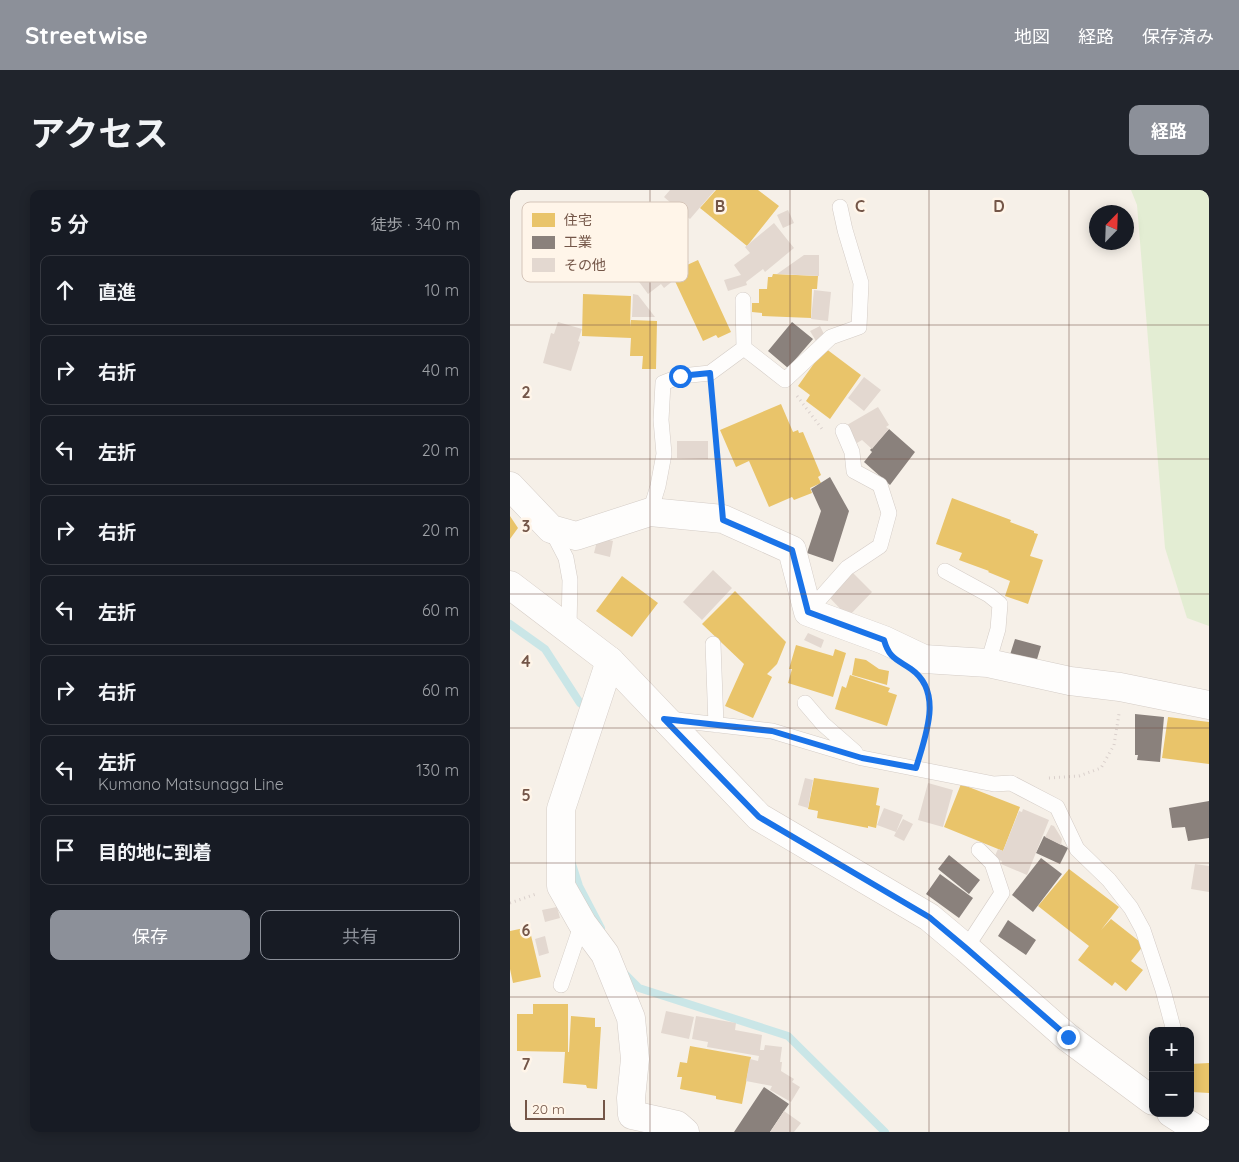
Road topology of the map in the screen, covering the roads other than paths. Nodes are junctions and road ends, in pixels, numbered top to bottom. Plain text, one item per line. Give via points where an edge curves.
1 (840, 207) dead end
2 (743, 300) dead end
3 (744, 348) junction
4 (843, 431) dead end
5 (510, 486) edge
6 (650, 512) junction
7 (551, 529) junction
8 (945, 571) dead end
9 (510, 585) edge
10 (808, 612) junction
11 (569, 628) junction
12 (713, 644) dead end
13 (610, 661) junction
14 (988, 663) junction
15 (805, 703) dead end
16 (1209, 705) edge
17 (664, 719) junction
18 (716, 725) junction
19 (862, 758) junction
20 (979, 850) dead end
21 (582, 923) junction
22 (966, 948) junction
23 (561, 985) dead end
24 (1173, 1027) edge
25 (1149, 1096) edge
26 (1179, 1117) edge
27 (685, 1132) edge
28 (1201, 1132) edge

1 - 3 lane via 861,283 859,327 831,337 785,380
2 - 3 lane
3 - 6 lane via 710,373 680,376 663,383 661,420 664,454
4 - 10 lane via 852,452 854,471 880,485 889,513 880,546 847,568
5 - 7 street
6 - 7 street via 576,536
6 - 10 street via 723,520 792,550
7 - 11 lane via 568,565
8 - 14 lane via 1000,604 998,629
9 - 11 street
10 - 14 street via 884,640 924,660
11 - 13 street
12 - 18 lane
13 - 17 street
13 - 21 street via 561,809 561,886
14 - 16 street
15 - 19 lane via 822,724
17 - 18 lane
17 - 22 street via 759,817 929,917
18 - 19 lane via 772,731
19 - 24 lane via 994,784 1011,783 1057,807 1077,849 1109,880 1143,930
20 - 22 lane via 992,863 1002,893
21 - 23 lane
21 - 27 street via 605,954 631,1018 635,1058 632,1115 677,1125
22 - 25 street via 1068,1037
26 - 28 street

